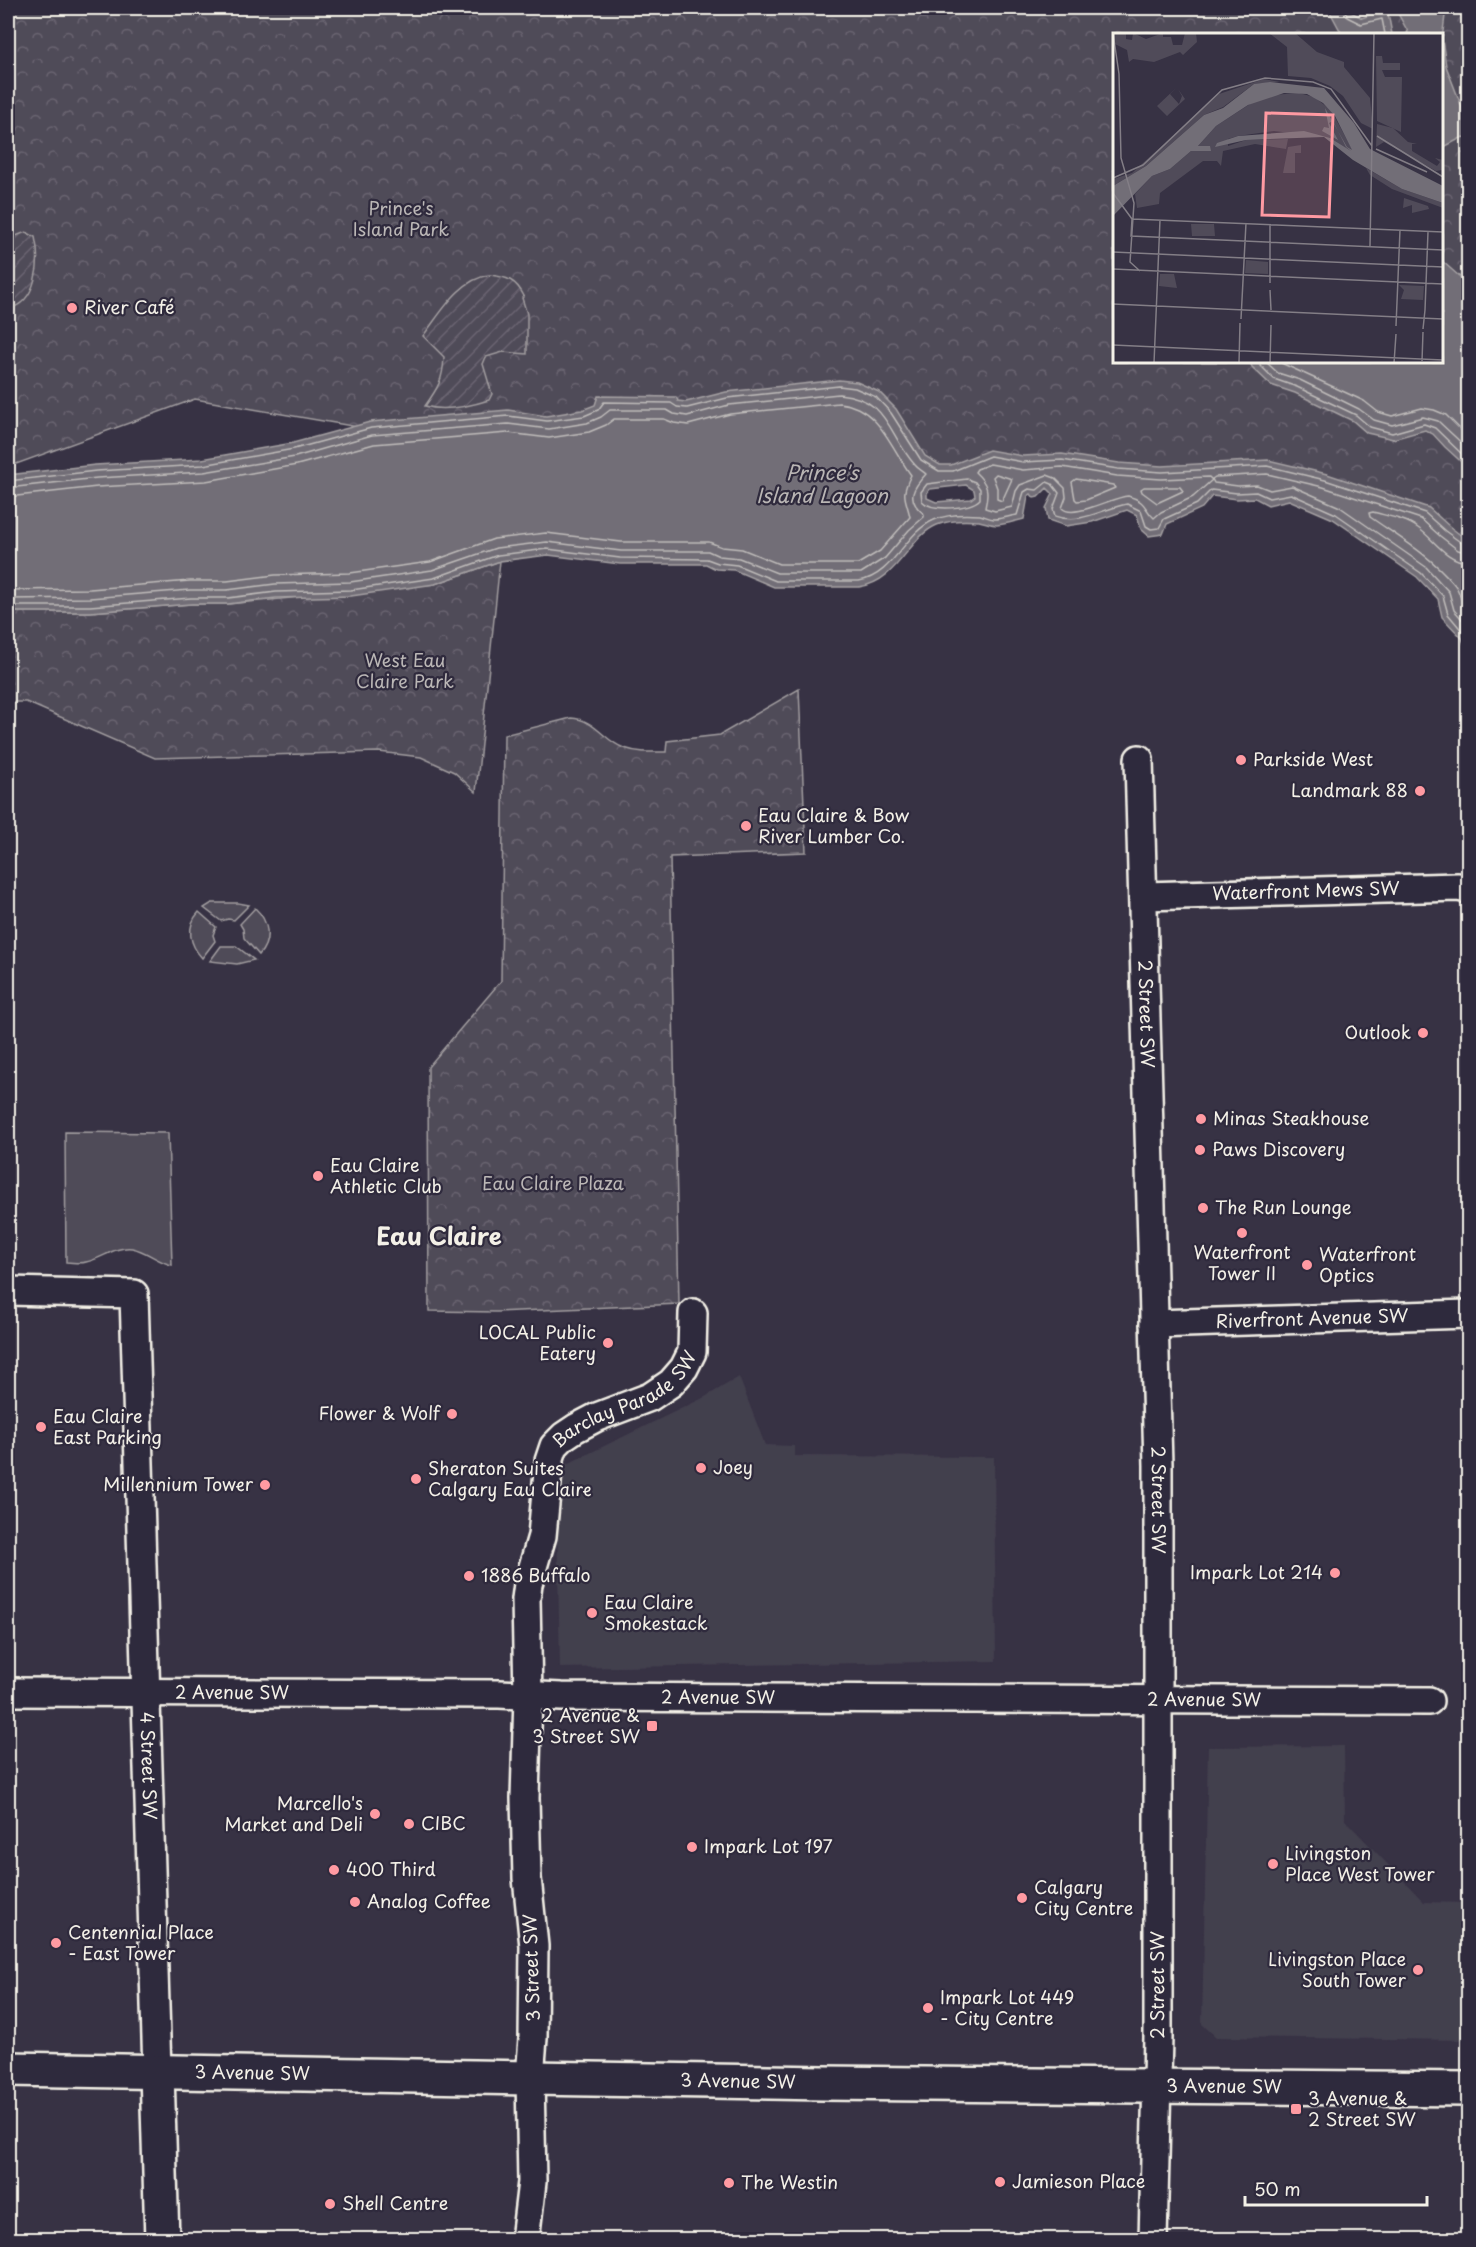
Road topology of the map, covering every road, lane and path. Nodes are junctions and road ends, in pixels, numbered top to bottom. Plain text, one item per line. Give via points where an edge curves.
1 (1139, 759) dead end
2 (1468, 889) edge
3 (1144, 896) junction
4 (8, 1291) edge
5 (693, 1313) dead end
6 (1468, 1314) edge
7 (1154, 1324) junction
8 (8, 1692) edge
9 (145, 1694) junction
10 (528, 1696) junction
11 (1158, 1700) junction
12 (1429, 1701) dead end
13 (8, 2069) edge
14 (157, 2072) junction
15 (530, 2077) junction
16 (1156, 2085) junction
17 (1468, 2089) edge
18 (162, 2240) edge
19 (525, 2240) edge
20 (1153, 2240) edge

1 - 3 street, 2 Street SW
2 - 3 street, Waterfront Mews SW
3 - 7 street, 2 Street SW
4 - 9 street, 4 Street SW via 134,1294
5 - 10 street, Barclay Parade SW via 692,1352 671,1383 650,1397 576,1428 554,1446 542,1536 526,1599
6 - 7 street, Riverfront Avenue SW
7 - 11 street, 2 Street SW
8 - 9 street, 2 Avenue SW
9 - 10 street, 2 Avenue SW
9 - 14 street, 4 Street SW
10 - 11 street, 2 Avenue SW
10 - 15 street, 3 Street SW via 525,1798 534,1946
11 - 12 street, 2 Avenue SW
11 - 16 street, 2 Street SW
13 - 14 street, 3 Avenue SW
14 - 15 street, 3 Avenue SW
14 - 18 street, 4 Street SW
15 - 16 street, 3 Avenue SW
15 - 19 street, 3 Street SW via 532,2182
16 - 17 street, 3 Avenue SW
16 - 20 street, 2 Street SW

